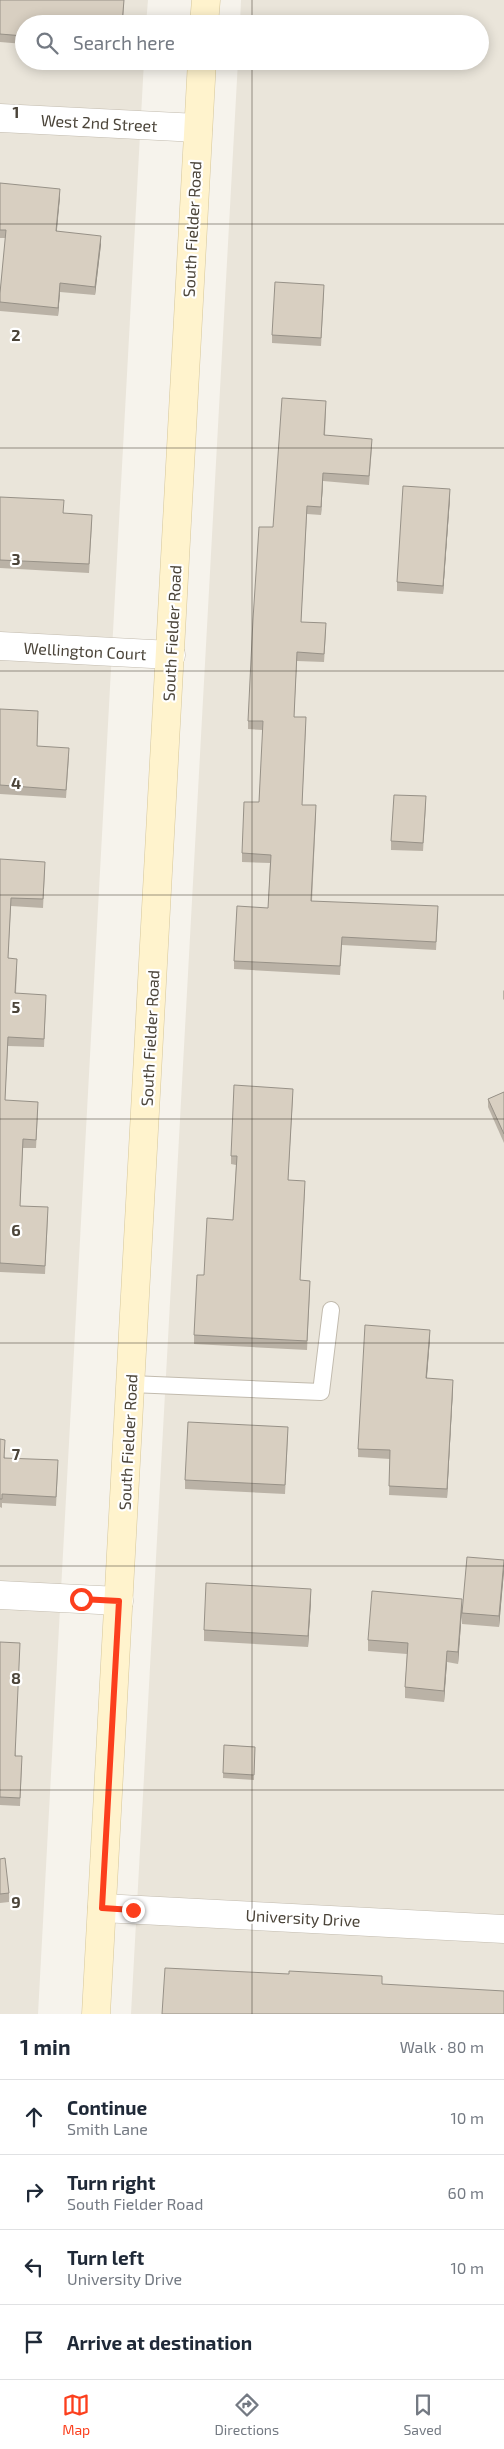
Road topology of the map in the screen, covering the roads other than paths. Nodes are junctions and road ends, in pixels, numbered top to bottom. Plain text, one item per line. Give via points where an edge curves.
1 (206, 0) edge
2 (205, 15) edge
3 (201, 70) edge
4 (0, 118) edge
5 (198, 128) junction
6 (0, 646) edge
7 (171, 655) junction
8 (331, 1310) dead end
9 (131, 1384) junction
10 (0, 1595) edge
11 (119, 1601) junction
12 (102, 1908) junction
13 (504, 1929) edge
14 (96, 2014) edge

1 - 2 main road
3 - 5 main road, South Fielder Road
4 - 5 street, West 2nd Street
5 - 7 main road, South Fielder Road
6 - 7 street, Wellington Court
7 - 9 main road, South Fielder Road
8 - 9 lane via 321,1392
9 - 11 main road, South Fielder Road
10 - 11 street
11 - 12 main road, South Fielder Road
12 - 13 street, University Drive
12 - 14 main road, South Fielder Road

